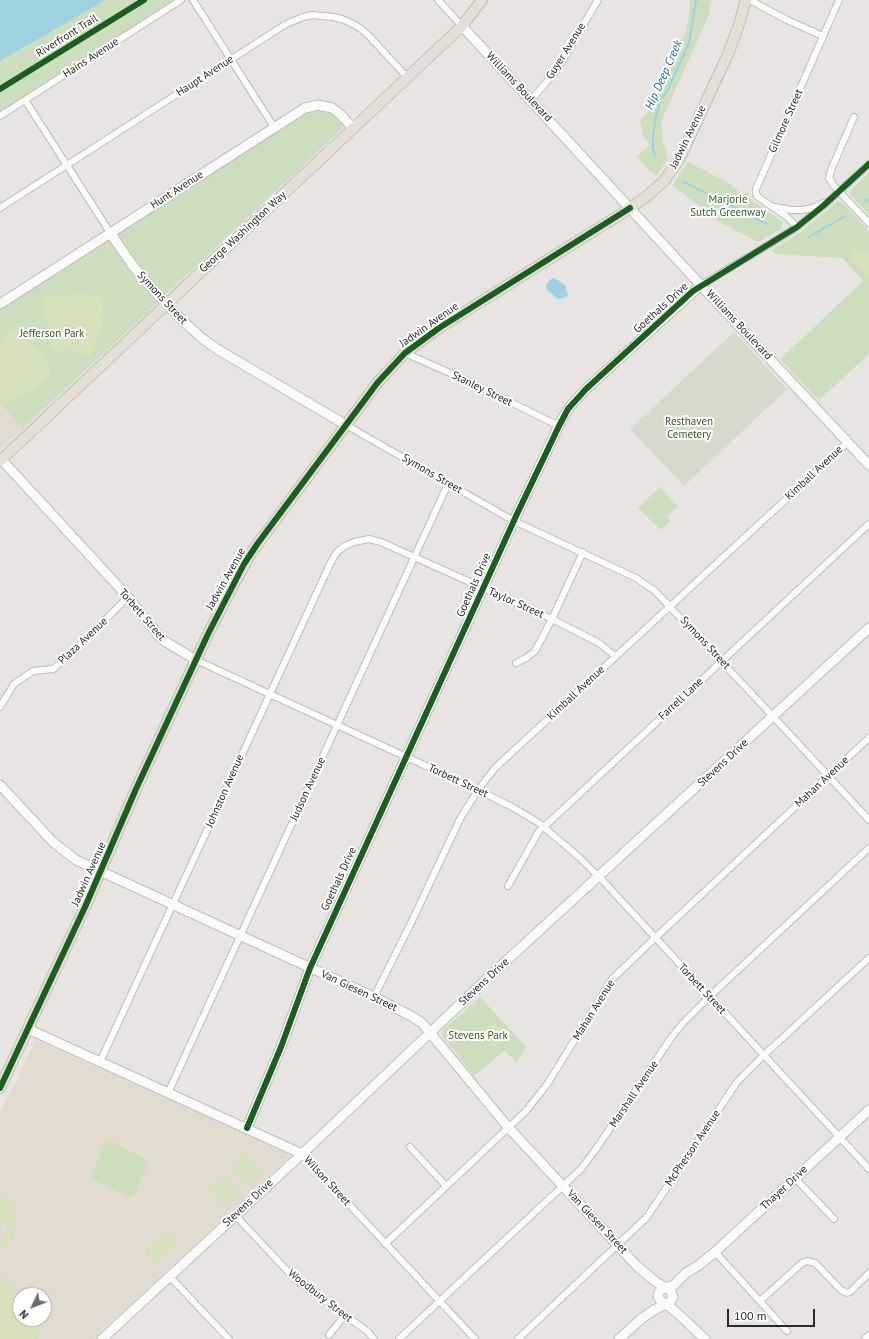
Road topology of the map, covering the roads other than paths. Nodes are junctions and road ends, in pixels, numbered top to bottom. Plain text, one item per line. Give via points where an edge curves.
1 (181, 0) edge
2 (192, 0) edge
3 (438, 0) edge
4 (482, 0) edge
5 (598, 0) edge
6 (746, 0) edge
7 (750, 0) edge
8 (839, 0) edge
9 (462, 26) junction
10 (824, 36) junction
11 (231, 60) junction
12 (408, 78) junction
13 (25, 100) junction
14 (531, 100) junction
15 (0, 116) edge
16 (854, 117) dead end
17 (274, 127) junction
18 (353, 128) junction
19 (869, 164) edge
20 (66, 165) junction
21 (839, 192) junction
22 (832, 198) junction
23 (768, 204) junction
24 (0, 208) edge
25 (630, 208) junction
26 (869, 224) edge
27 (797, 227) junction
28 (111, 234) junction
29 (701, 285) junction
30 (0, 304) edge
31 (167, 304) junction
32 (405, 353) junction
33 (346, 424) junction
34 (559, 426) junction
35 (848, 442) junction
36 (1, 460) edge
37 (869, 465) edge
38 (448, 484) junction
39 (514, 521) junction
40 (869, 524) edge
41 (369, 539) joint
42 (583, 552) junction
43 (415, 558) junction
44 (484, 588) junction
45 (128, 597) junction
46 (670, 606) junction
47 (552, 619) junction
48 (869, 628) edge
49 (615, 656) junction
50 (196, 660) junction
51 (722, 661) junction
52 (516, 663) dead end
53 (270, 693) junction
54 (0, 707) edge
55 (773, 716) junction
56 (337, 726) junction
57 (869, 738) edge
58 (406, 757) junction
59 (828, 776) junction
60 (0, 785) edge
61 (478, 790) junction
62 (869, 820) edge
63 (544, 827) junction
64 (869, 848) edge
65 (101, 872) junction
66 (599, 877) junction
67 (508, 886) dead end
68 (173, 905) junction
69 (240, 937) junction
70 (655, 938) junction
71 (869, 958) edge
72 (310, 968) junction
73 (709, 997) junction
74 (374, 998) junction
75 (28, 1029) junction
76 (430, 1033) junction
77 (764, 1055) junction
78 (100, 1062) junction
79 (0, 1088) edge
80 (168, 1093) junction
81 (869, 1110) edge
82 (508, 1126) junction
83 (247, 1128) junction
84 (840, 1137) junction
85 (410, 1147) dead end
86 (302, 1154) junction
87 (869, 1168) edge
88 (795, 1178) junction
89 (563, 1185) junction
90 (446, 1186) junction
91 (235, 1215) junction
92 (834, 1219) dead end
93 (386, 1244) junction
94 (619, 1245) junction
95 (715, 1252) junction
96 (699, 1265) junction
97 (637, 1266) junction
98 (869, 1273) edge
99 (169, 1276) junction
100 (666, 1288) junction
101 (658, 1296) junction
102 (673, 1297) junction
103 (438, 1301) junction
104 (760, 1301) junction
105 (665, 1303) junction
106 (345, 1315) junction
107 (641, 1319) junction
108 (787, 1331) dead end
109 (330, 1335) dead end
110 (869, 1335) edge
111 (702, 1336) edge
112 (102, 1339) edge
113 (229, 1339) edge
114 (374, 1339) edge
115 (399, 1339) edge
116 (475, 1339) edge
117 (518, 1339) edge
118 (619, 1339) edge
119 (865, 1339) edge

1 - 13 street, Hains Avenue
2 - 11 street
3 - 9 street
4 - 9 main road, George Washington Way
5 - 14 street, Guyer Avenue via 556,71
6 - 25 main road, Jadwin Avenue via 729,52 679,160 664,181
7 - 10 street
8 - 10 street, Gilmore Street
9 - 12 main road, George Washington Way
9 - 14 street, Williams Boulevard
10 - 23 street, Gilmore Street via 756,188 757,196
11 - 12 street, Haupt Avenue via 286,24 303,17 322,15 342,19 360,28
11 - 17 street
11 - 20 street, Haupt Avenue
12 - 18 main road, George Washington Way
13 - 15 street, Hains Avenue
13 - 20 street, Symons Street
14 - 25 street, Williams Boulevard
16 - 21 street via 829,174
17 - 18 street, Hunt Avenue via 306,108 318,105 336,110
17 - 28 street, Hunt Avenue
18 - 31 main road, George Washington Way
19 - 21 street, Goethals Drive
20 - 24 street, Haupt Avenue
20 - 28 street, Symons Street
21 - 22 street, Goethals Drive
21 - 26 street
22 - 23 street via 802,210 784,209
22 - 27 street, Goethals Drive
23 - 27 street, Gilmore Street
25 - 29 street, Williams Boulevard
25 - 32 main road, Jadwin Avenue via 439,328
27 - 29 street, Goethals Drive
28 - 30 street, Hunt Avenue
28 - 31 street, Symons Street via 133,266
29 - 34 street, Goethals Drive via 577,398
29 - 35 street, Williams Boulevard
31 - 33 street, Symons Street via 191,329 214,346
31 - 36 main road, George Washington Way
32 - 33 main road, Jadwin Avenue via 378,382
32 - 34 street, Stanley Street
33 - 38 street, Symons Street
33 - 50 main road, Jadwin Avenue via 248,559
34 - 39 street, Goethals Drive
35 - 37 street, Williams Boulevard
35 - 46 street, Kimball Avenue
36 - 45 street, Torbett Street
38 - 39 street, Symons Street
38 - 43 street, Judson Avenue
39 - 42 street, Symons Street
39 - 44 street, Goethals Drive
40 - 51 street, Farrell Lane
41 - 43 street, Taylor Street
41 - 53 street, Johnston Avenue via 349,544 334,557
42 - 46 street, Symons Street via 636,578 655,591
42 - 47 street
43 - 44 street, Taylor Street
43 - 56 street, Judson Avenue
44 - 47 street, Taylor Street
44 - 58 street, Goethals Drive
45 - 50 street, Torbett Street via 159,636
45 - 54 street, Plaza Avenue via 53,669 34,671 14,684
46 - 49 street, Kimball Avenue
46 - 51 street, Symons Street
47 - 49 street, Taylor Street via 599,643
47 - 52 street via 535,651
48 - 55 street, Stevens Drive
49 - 61 street, Kimball Avenue via 495,768
50 - 53 street, Torbett Street
50 - 65 main road, Jadwin Avenue via 136,789
51 - 55 street, Symons Street
51 - 63 street, Farrell Lane
53 - 56 street, Torbett Street
53 - 68 street, Johnston Avenue
55 - 59 street, Symons Street
55 - 66 street, Stevens Drive
56 - 58 street, Torbett Street
56 - 69 street, Judson Avenue
57 - 59 street, Mahan Avenue
58 - 61 street, Torbett Street
58 - 72 street, Goethals Drive
59 - 62 street, Symons Street
59 - 70 street, Mahan Avenue
60 - 65 street, Van Giesen Street via 59,848
61 - 63 street, Torbett Street
61 - 74 street, Kimball Avenue via 460,819
63 - 66 street, Torbett Street
63 - 67 street, Farrell Lane
64 - 73 street, Marshall Avenue
65 - 68 street, Van Giesen Street
65 - 75 main road, Jadwin Avenue
66 - 70 street, Torbett Street
66 - 76 street, Stevens Drive
68 - 69 street, Van Giesen Street
68 - 78 street, Johnston Avenue
69 - 72 street, Van Giesen Street
69 - 80 street, Judson Avenue
70 - 73 street, Torbett Street
70 - 82 street, Mahan Avenue via 612,980 548,1083 526,1111
71 - 77 street, McPherson Avenue
72 - 74 street, Van Giesen Street
72 - 83 street, Goethals Drive
73 - 77 street, Torbett Street
73 - 89 street, Marshall Avenue via 671,1038 596,1149 581,1169
74 - 76 street, Van Giesen Street via 415,1018
75 - 78 street, Wilson Street
75 - 79 main road, Jadwin Avenue
76 - 82 street, Van Giesen Street
76 - 86 street, Stevens Drive
77 - 84 street, Torbett Street
77 - 94 street, McPherson Avenue via 737,1082 647,1218
78 - 80 street, Wilson Street
80 - 83 street, Wilson Street
81 - 84 street, Thayer Drive
82 - 89 street, Van Giesen Street
82 - 90 street, Mahan Avenue
83 - 86 street, Wilson Street
84 - 87 street, Torbett Street
84 - 88 street, Thayer Drive
85 - 90 street
86 - 91 street, Stevens Drive
86 - 93 street, Wilson Street
88 - 92 street
88 - 95 street, Thayer Drive
89 - 94 street, Van Giesen Street
89 - 103 street, Marshall Avenue
90 - 93 street, Mahan Avenue
91 - 99 street, Stevens Drive
91 - 106 street, Woodbury Street via 294,1278
93 - 103 street, Wilson Street
94 - 97 street, Van Giesen Street
94 - 117 street, McPherson Avenue
95 - 96 street, Thayer Drive
95 - 104 street
96 - 100 street, Thayer Drive via 674,1285
96 - 102 street, Thayer Drive
97 - 100 street, Van Giesen Street
97 - 101 street, Van Giesen Street
98 - 104 street via 847,1292 841,1290 815,1262 807,1261
99 - 112 street, Stevens Drive
99 - 113 street
100 - 101 street via 660,1290
100 - 102 street via 671,1291
101 - 105 street
101 - 107 street
102 - 105 street via 670,1302
102 - 111 street
103 - 115 street, Marshall Avenue
103 - 116 street, Wilson Street
104 - 108 street
105 - 107 street
105 - 111 street
106 - 109 street
106 - 114 street, Woodbury Street via 368,1331
107 - 118 street
110 - 119 street

